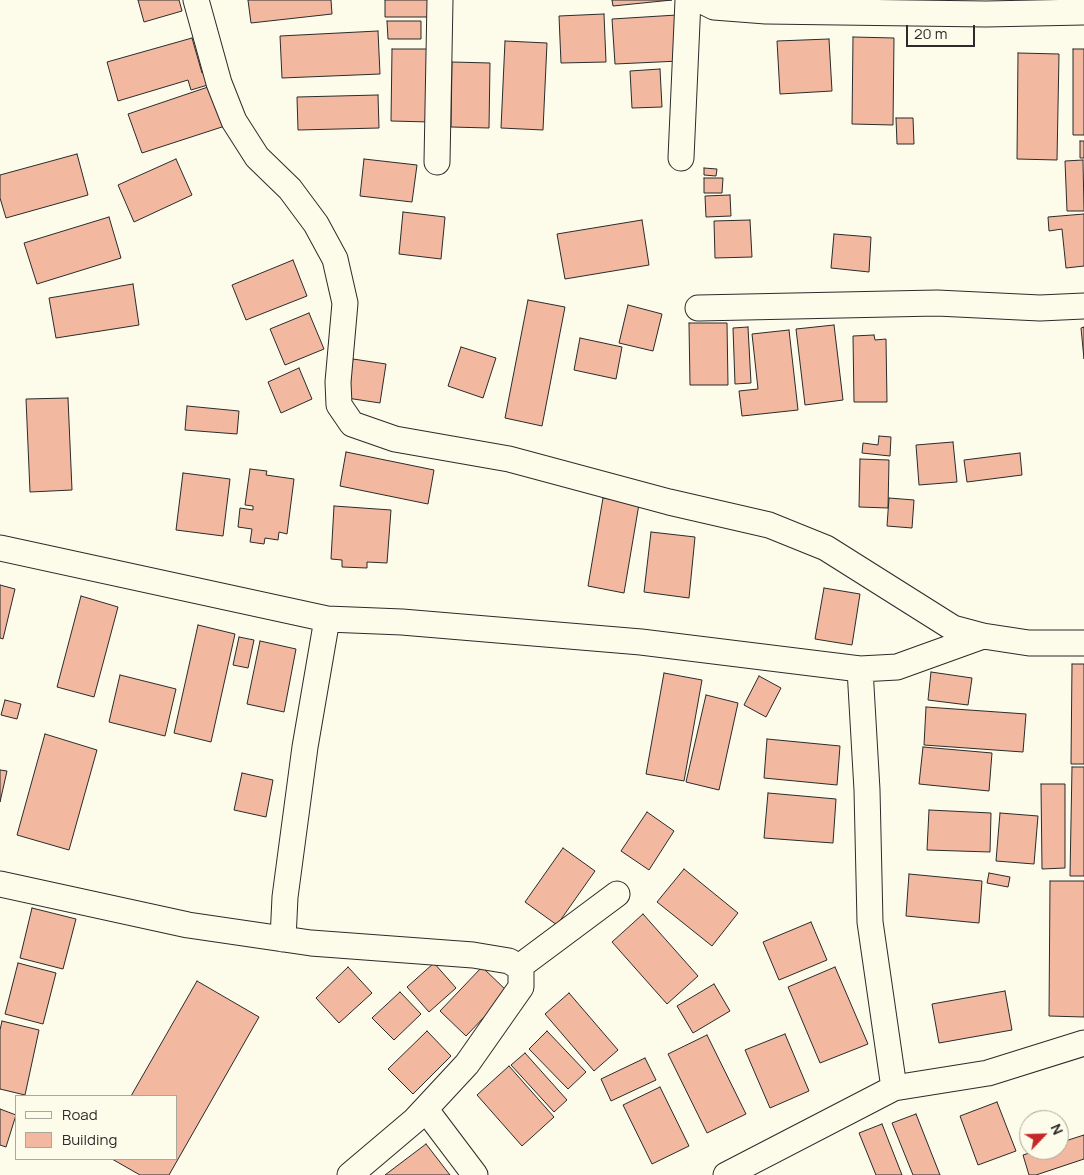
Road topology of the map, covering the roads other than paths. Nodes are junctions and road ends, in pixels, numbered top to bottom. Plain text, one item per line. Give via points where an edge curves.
1 (196, 0) edge
2 (440, 0) edge
3 (688, 0) edge
4 (700, 0) edge
5 (986, 7) edge
6 (1084, 12) edge
7 (681, 158) dead end
8 (437, 162) dead end
9 (1084, 306) edge
10 (698, 308) dead end
11 (0, 548) edge
12 (327, 619) junction
13 (983, 636) junction
14 (1084, 643) edge
15 (860, 669) junction
16 (0, 886) edge
17 (617, 894) dead end
18 (283, 939) junction
19 (519, 967) junction
20 (1084, 1043) edge
21 (894, 1088) junction
22 (426, 1110) junction
23 (350, 1175) edge
24 (474, 1175) edge
25 (726, 1175) edge

1 - 13 street via 219,83 234,121 257,158 290,189 316,224 335,259 345,304 339,405 352,424 395,439 509,459 769,525 826,548 953,628
2 - 8 street
3 - 7 street
4 - 5 street via 714,7 766,11
5 - 6 street
9 - 10 street via 1040,308 937,303
11 - 12 street
12 - 15 street via 641,642
12 - 18 street via 303,757 286,888
13 - 14 street via 1029,643
13 - 15 street via 897,667
15 - 21 street via 870,922
16 - 18 street via 179,923
17 - 19 street
18 - 19 street via 472,955 509,961
19 - 22 street via 521,987 467,1064
20 - 21 street via 988,1074
21 - 25 street
22 - 23 street
22 - 24 street

